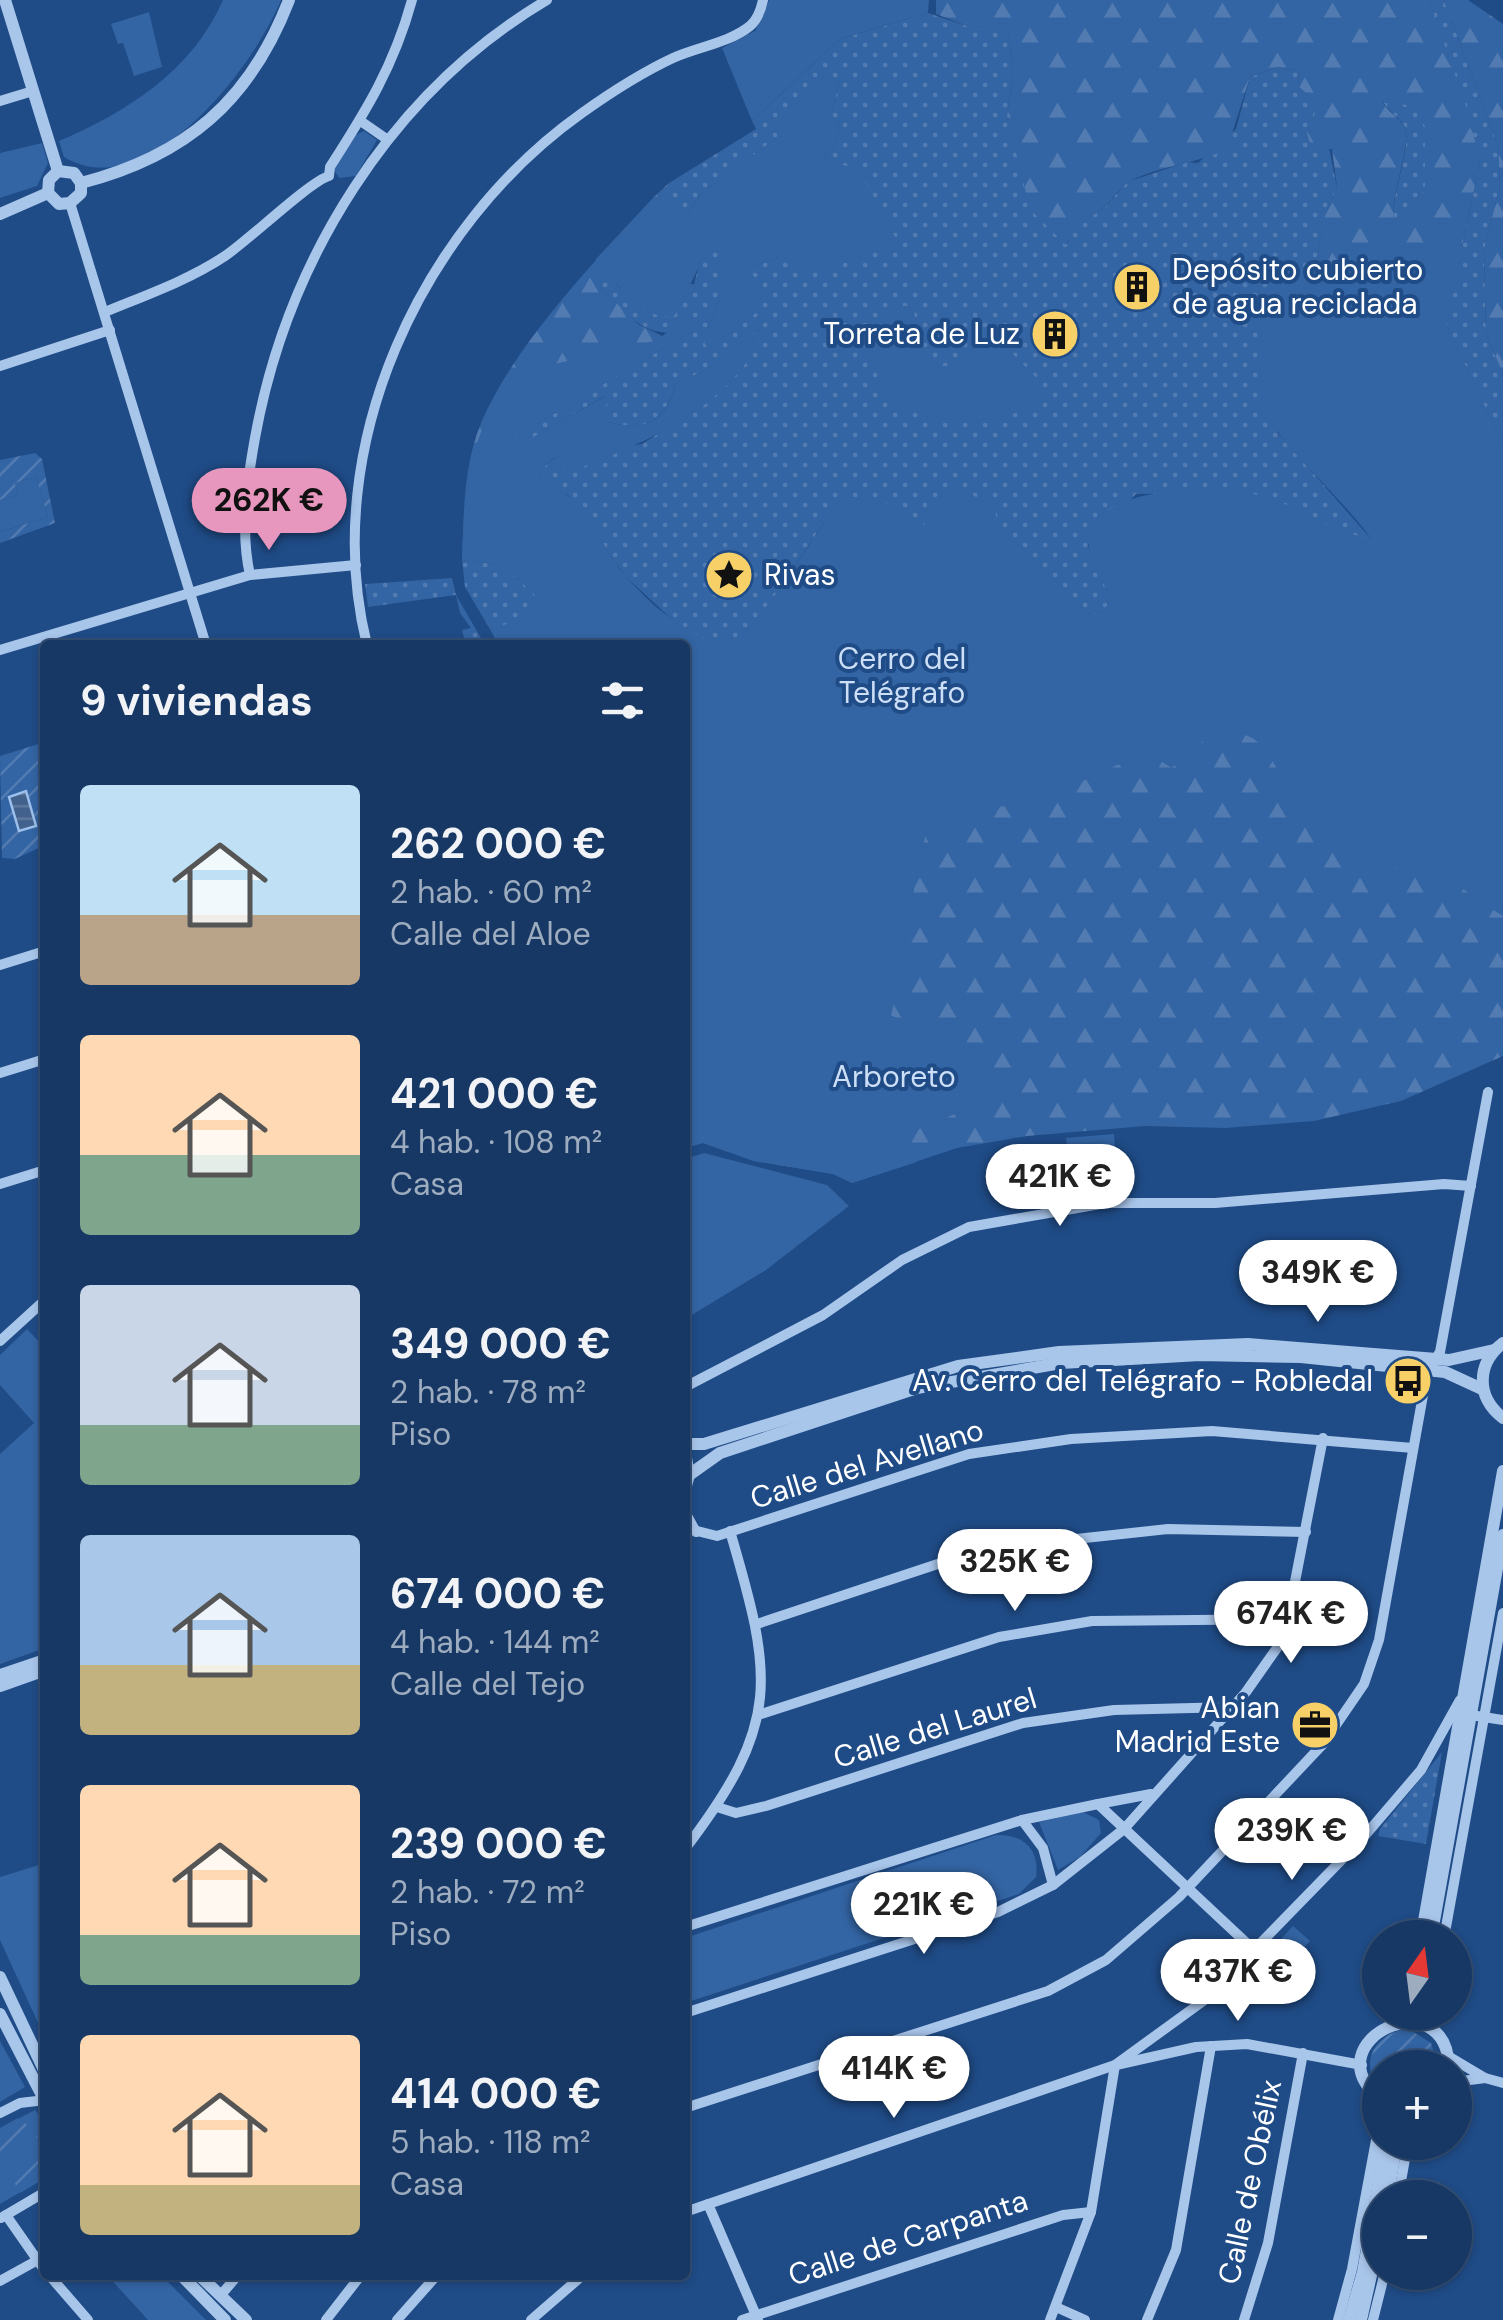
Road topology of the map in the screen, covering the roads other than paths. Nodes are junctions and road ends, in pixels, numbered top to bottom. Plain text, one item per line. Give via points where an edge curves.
1 (5, 0) edge
2 (289, 0) edge
3 (412, 0) edge
4 (546, 0) edge
5 (763, 0) edge
6 (34, 91) junction
7 (0, 101) edge
8 (362, 122) junction
9 (388, 140) junction
10 (58, 171) junction
11 (329, 176) junction
12 (81, 183) junction
13 (349, 192) junction
14 (48, 193) junction
15 (70, 204) junction
16 (0, 214) edge
17 (105, 312) junction
18 (110, 330) junction
19 (0, 366) edge
20 (356, 565) junction
21 (250, 575) junction
22 (189, 590) junction
23 (204, 640) edge
24 (366, 640) edge
25 (0, 650) edge
26 (40, 953) edge
27 (0, 965) edge
28 (40, 1060) edge
29 (0, 1072) edge
30 (1488, 1092) dead end
31 (40, 1172) edge
32 (0, 1184) edge
33 (1470, 1186) junction
34 (40, 1305) edge
35 (0, 1341) edge
36 (1499, 1347) edge
37 (1438, 1358) junction
38 (1429, 1370) junction
39 (690, 1384) edge
40 (1482, 1390) junction
41 (1502, 1419) edge
42 (1323, 1438) junction
43 (690, 1447) edge
44 (1412, 1448) junction
45 (1503, 1471) edge
46 (690, 1479) edge
47 (691, 1530) edge
48 (730, 1532) junction
49 (1306, 1532) junction
50 (1503, 1535) edge
51 (1503, 1612) edge
52 (1290, 1619) junction
53 (757, 1624) junction
54 (40, 1662) edge
55 (40, 1672) edge
56 (0, 1675) edge
57 (0, 1686) edge
58 (1465, 1690) junction
59 (1232, 1707) junction
60 (758, 1715) junction
61 (1478, 1716) junction
62 (1503, 1720) edge
63 (1152, 1794) junction
64 (1098, 1804) junction
65 (717, 1807) junction
66 (1022, 1820) junction
67 (1124, 1828) junction
68 (690, 1842) edge
69 (1053, 1885) junction
70 (1188, 1888) junction
71 (1424, 1920) edge
72 (1436, 1920) edge
73 (1447, 1920) edge
74 (690, 1925) edge
75 (1255, 1951) junction
76 (0, 1977) edge
77 (690, 2010) edge
78 (0, 2014) edge
79 (1384, 2030) edge
80 (1150, 2040) junction
81 (1211, 2046) junction
82 (1366, 2050) edge
83 (1303, 2052) junction
84 (1155, 2056) junction
85 (40, 2061) edge
86 (1362, 2064) edge
87 (1116, 2065) junction
88 (1472, 2072) edge
89 (1485, 2078) junction
90 (1472, 2080) edge
91 (1503, 2083) edge
92 (40, 2091) edge
93 (40, 2101) edge
94 (690, 2106) edge
95 (0, 2114) edge
96 (1372, 2160) edge
97 (1383, 2160) edge
98 (40, 2195) edge
99 (708, 2204) junction
100 (690, 2209) edge
101 (1091, 2212) junction
102 (3, 2217) edge
103 (36, 2260) junction
104 (40, 2265) edge
105 (53, 2280) edge
106 (185, 2280) edge
107 (205, 2280) edge
108 (234, 2280) edge
109 (357, 2280) edge
110 (433, 2280) edge
111 (577, 2280) edge
112 (0, 2281) edge
113 (1368, 2290) edge
114 (1381, 2290) edge
115 (220, 2296) junction
116 (1056, 2307) junction
117 (757, 2317) edge
118 (88, 2320) edge
119 (225, 2320) edge
120 (246, 2320) edge
121 (326, 2320) edge
122 (397, 2320) edge
123 (530, 2320) edge
124 (742, 2320) edge
125 (1050, 2320) edge
126 (1085, 2320) edge
127 (1147, 2320) edge
128 (1244, 2320) edge
129 (1338, 2320) edge
130 (1350, 2320) edge
131 (1361, 2320) edge
132 (1374, 2320) edge

1 - 6 street
2 - 12 street via 264,54 213,118 161,156
3 - 8 street via 392,63
4 - 9 street via 469,56
5 - 20 street via 740,33 673,58 583,112 479,207 416,302 382,382 360,491
6 - 7 street
6 - 10 street
8 - 9 street
8 - 11 street
9 - 13 street
10 - 12 street via 74,173
10 - 14 street via 48,180
11 - 13 street
11 - 17 street via 202,270
12 - 15 street
13 - 21 street via 301,282 262,400 246,512
14 - 15 street
14 - 16 street
15 - 17 street
17 - 18 street
18 - 19 street
18 - 22 street
20 - 21 street
20 - 24 street
21 - 22 street
22 - 23 street
22 - 25 street
26 - 27 street
28 - 29 street
30 - 33 street
31 - 32 street
33 - 37 street
33 - 39 street via 1106,1204 969,1227
34 - 35 street
36 - 37 street via 1460,1360
36 - 40 street via 1483,1371
37 - 38 street
37 - 43 street via 1248,1344 1058,1352 958,1366
38 - 40 street via 1454,1374
38 - 44 street
38 - 46 street via 1200,1355 1002,1370 917,1388 772,1434 720,1453
40 - 41 street
42 - 44 street, Calle del Avellano
42 - 48 street, Calle del Avellano via 1212,1431 1071,1439 969,1454
42 - 49 street
44 - 70 street via 1364,1684 1323,1744
45 - 58 street
47 - 48 street, Calle del Avellano
48 - 53 street
49 - 52 street
49 - 53 street via 1148,1530 983,1549
50 - 61 street
51 - 61 street
52 - 59 street via 1270,1662
52 - 60 street via 1092,1622 999,1636
53 - 60 street
54 - 56 street
55 - 57 street
58 - 71 street
58 - 75 street via 1421,1770
59 - 63 street
59 - 65 street, Calle del Laurel via 1114,1710 1023,1722 766,1806 736,1814
60 - 65 street via 742,1766
61 - 62 street
61 - 72 street
61 - 73 street
63 - 64 street
63 - 67 street
64 - 66 street
64 - 67 street
65 - 68 street
66 - 69 street via 1043,1848
66 - 74 street
67 - 69 street
67 - 70 street
69 - 77 street via 998,1912
70 - 75 street
70 - 94 street via 1106,1960 1048,1990
75 - 80 street
76 - 85 street
78 - 92 street
79 - 82 street
80 - 84 street
80 - 87 street
81 - 83 street
81 - 84 street
81 - 127 street via 1176,2250
83 - 86 street
83 - 128 street, Calle de Obélix via 1268,2243
84 - 87 street
87 - 99 street
87 - 101 street
88 - 89 street
89 - 90 street
89 - 91 street
93 - 95 street
96 - 129 street
97 - 130 street
98 - 102 street
99 - 100 street
99 - 117 street
101 - 116 street
101 - 117 street, Calle de Carpanta
102 - 103 street
103 - 104 street
103 - 112 street
105 - 118 street
106 - 119 street
107 - 115 street
108 - 115 street
109 - 121 street
110 - 122 street
111 - 123 street
113 - 131 street
114 - 132 street
115 - 120 street
116 - 125 street
116 - 126 street
117 - 124 street, Calle de Carpanta

